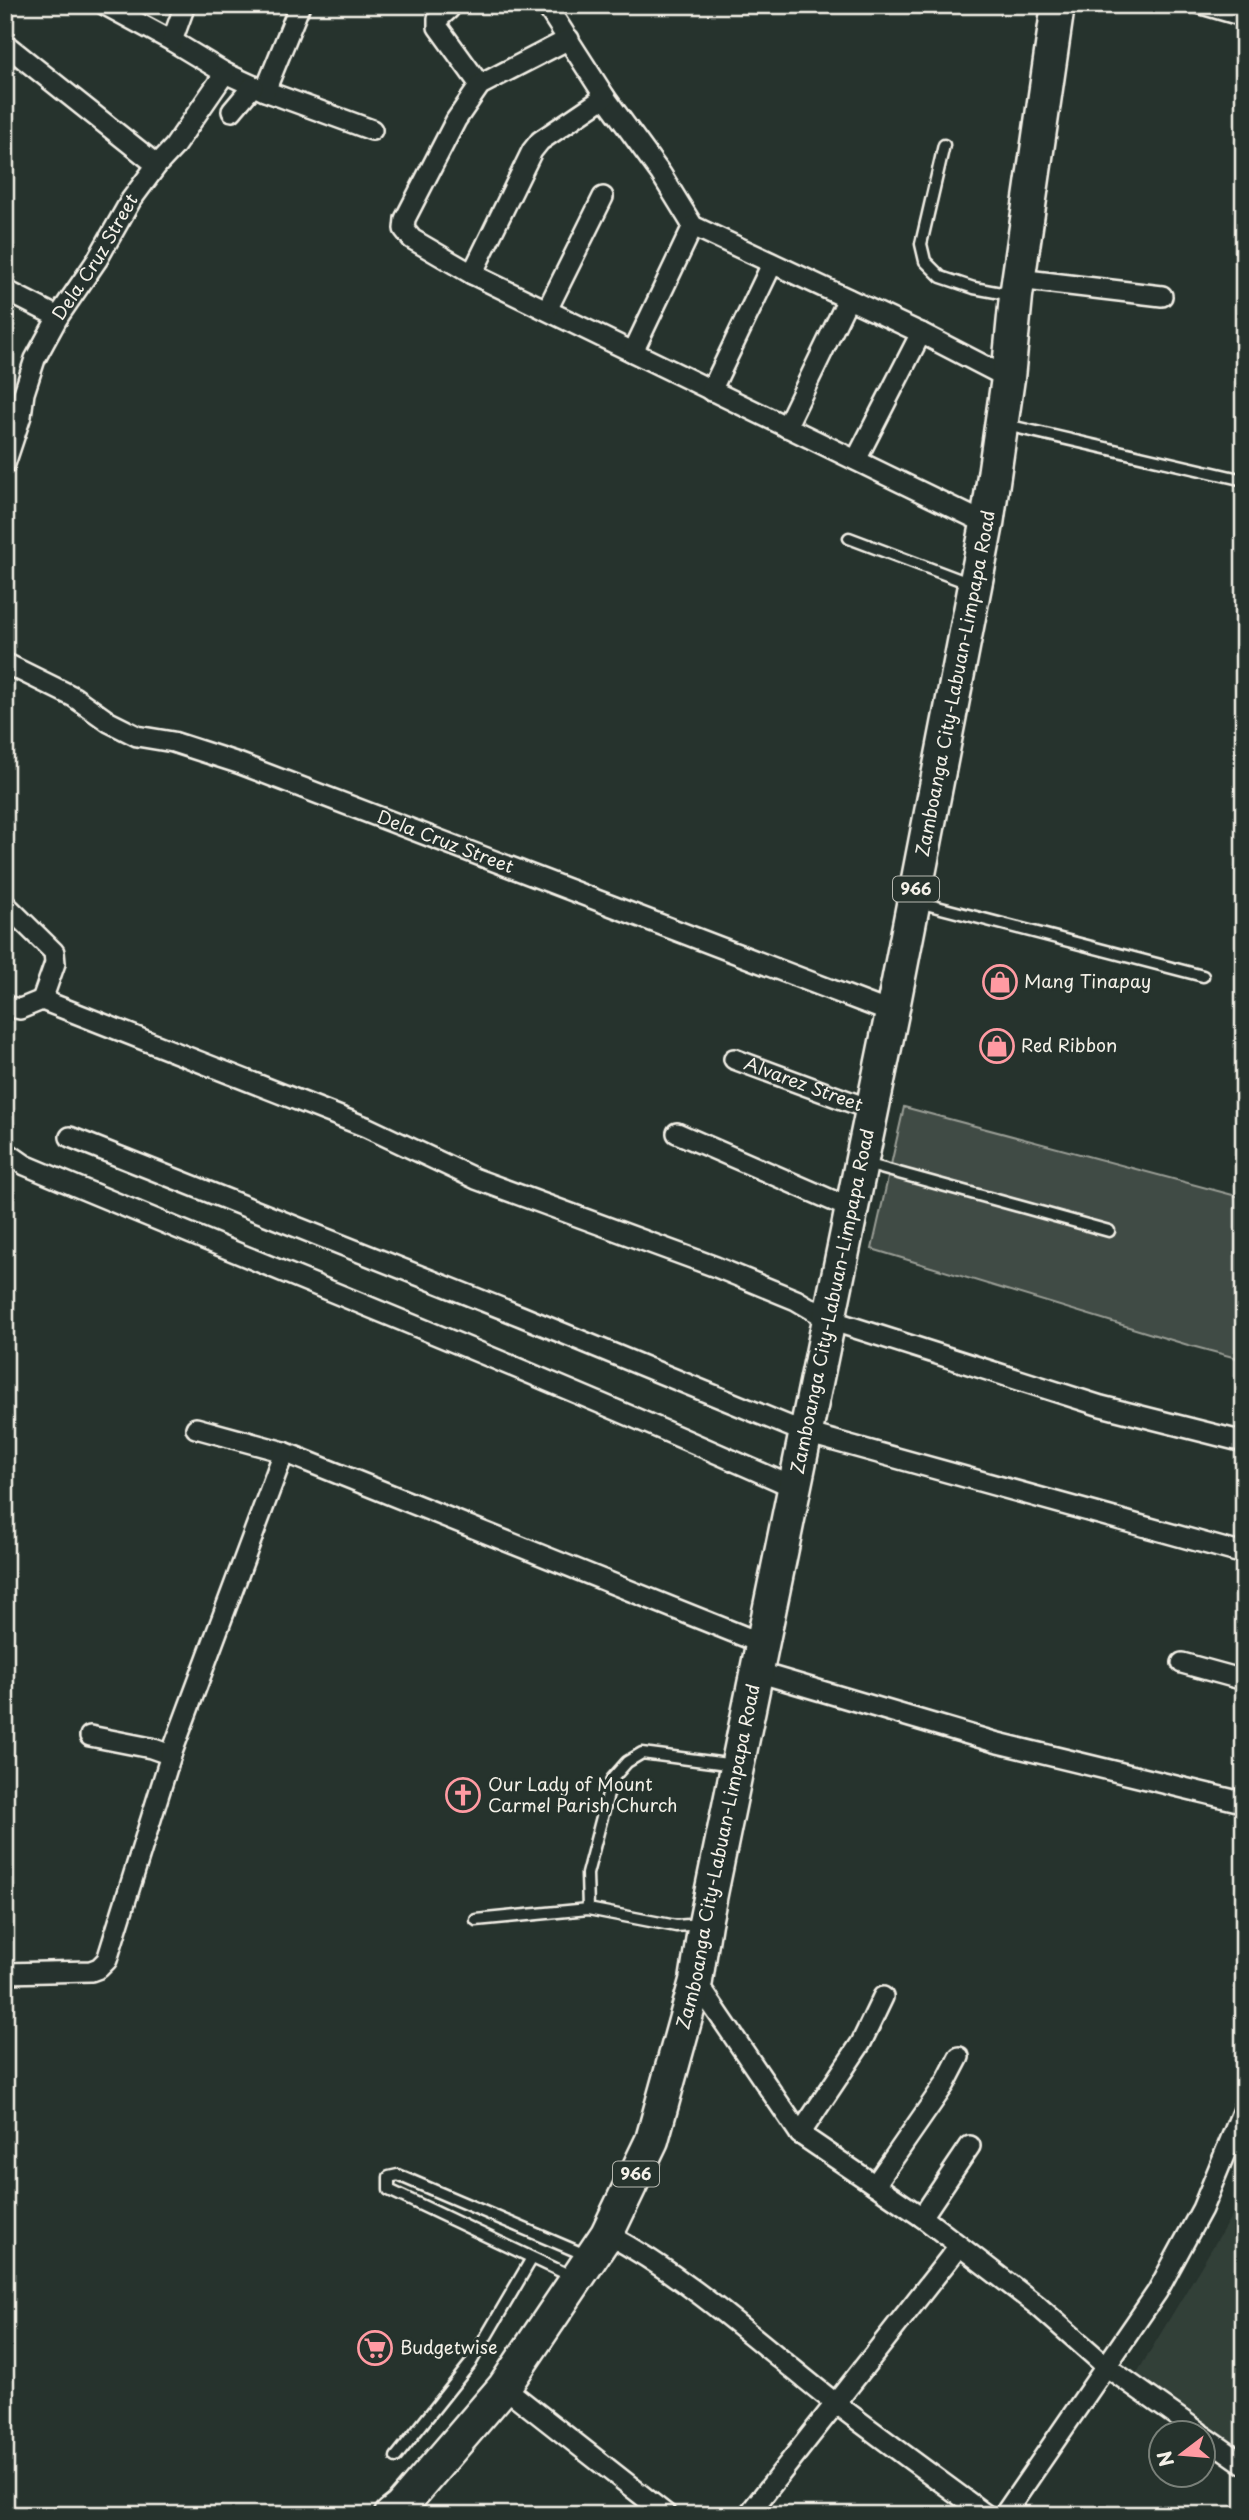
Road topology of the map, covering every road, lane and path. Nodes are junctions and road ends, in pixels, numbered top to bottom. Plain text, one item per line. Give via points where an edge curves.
1 (105, 5) edge
2 (185, 5) edge
3 (300, 5) edge
4 (449, 5) edge
5 (546, 5) edge
6 (1058, 5) edge
7 (1188, 5) edge
8 (1244, 20) edge
9 (569, 39) junction
10 (172, 41) junction
11 (5, 44) edge
12 (225, 73) junction
13 (480, 85) junction
14 (259, 88) junction
15 (605, 97) junction
16 (232, 111) dead end
17 (372, 130) dead end
18 (944, 145) dead end
19 (157, 165) junction
20 (603, 197) dead end
21 (693, 226) junction
22 (772, 264) junction
23 (472, 274) junction
24 (1017, 287) junction
25 (5, 290) edge
26 (1162, 296) dead end
27 (848, 299) junction
28 (547, 310) junction
29 (58, 317) junction
30 (921, 333) junction
31 (633, 352) junction
32 (1008, 378) junction
33 (711, 391) junction
34 (1000, 424) junction
35 (786, 427) junction
36 (856, 460) junction
37 (5, 464) edge
38 (1244, 480) edge
39 (987, 524) junction
40 (849, 538) dead end
41 (975, 585) junction
42 (5, 663) edge
43 (914, 901) junction
44 (5, 904) edge
45 (1203, 976) dead end
46 (42, 1000) junction
47 (5, 1006) edge
48 (892, 1013) junction
49 (734, 1059) dead end
50 (872, 1110) junction
51 (677, 1133) dead end
52 (70, 1137) dead end
53 (5, 1151) edge
54 (862, 1163) junction
55 (852, 1209) junction
56 (1109, 1231) dead end
57 (830, 1320) junction
58 (196, 1429) dead end
59 (806, 1433) junction
60 (1244, 1442) edge
61 (284, 1452) junction
62 (795, 1488) junction
63 (1244, 1554) edge
64 (760, 1658) junction
65 (1182, 1663) dead end
66 (1244, 1681) edge
67 (90, 1736) dead end
68 (172, 1755) junction
69 (738, 1766) junction
70 (1242, 1802) dead end
71 (588, 1909) junction
72 (476, 1920) dead end
73 (705, 1923) junction
74 (5, 1973) edge
75 (696, 1981) junction
76 (883, 1997) dead end
77 (959, 2057) dead end
78 (1244, 2107) edge
79 (800, 2134) junction
80 (971, 2146) dead end
81 (875, 2185) junction
82 (922, 2217) junction
83 (959, 2246) junction
84 (592, 2257) junction
85 (532, 2258) junction
86 (1107, 2367) junction
87 (504, 2387) junction
88 (836, 2403) junction
89 (1179, 2418) edge
90 (1218, 2446) edge
91 (397, 2457) dead end
92 (1244, 2464) edge
93 (399, 2512) edge
94 (667, 2515) edge
95 (748, 2515) edge
96 (986, 2515) edge
97 (1004, 2515) edge

1 - 10 street
2 - 10 street
3 - 14 street
4 - 13 street via 438,19 438,27
5 - 9 street
6 - 24 main road, Zamboanga City-Labuan-Limpapa Road / 966
7 - 8 lane
9 - 13 street
9 - 15 street
10 - 12 street
11 - 19 street
12 - 14 street
12 - 19 street, Dela Cruz Street
13 - 23 street via 456,120 404,229 412,239
14 - 16 street
14 - 17 street
15 - 21 street
15 - 23 street via 532,151
18 - 24 lane via 921,244 925,261 941,277 974,288
19 - 29 street, Dela Cruz Street
20 - 28 street
21 - 22 street
21 - 31 street
22 - 27 street
22 - 33 street
23 - 28 street
24 - 26 street
24 - 32 main road, Zamboanga City-Labuan-Limpapa Road / 966
25 - 29 street
27 - 30 street
27 - 35 street
28 - 31 street
29 - 37 street, Dela Cruz Street via 35,359
30 - 32 street
30 - 36 street
31 - 33 street
32 - 34 main road, Zamboanga City-Labuan-Limpapa Road / 966
33 - 35 street
34 - 38 lane
34 - 39 main road, Zamboanga City-Labuan-Limpapa Road / 966
35 - 36 street
36 - 39 street
39 - 41 main road, Zamboanga City-Labuan-Limpapa Road / 966
40 - 41 lane
41 - 43 main road, Zamboanga City-Labuan-Limpapa Road / 966
42 - 48 street, Dela Cruz Street via 63,691 137,736 239,763
43 - 45 lane
43 - 48 main road, Zamboanga City-Labuan-Limpapa Road / 966
44 - 46 street via 54,952 55,964
46 - 47 street via 20,1009
46 - 57 street via 366,1127 475,1179 716,1267 796,1300
48 - 50 main road, Zamboanga City-Labuan-Limpapa Road / 966
49 - 50 street, Alvarez Street
50 - 54 main road, Zamboanga City-Labuan-Limpapa Road / 966
51 - 55 street
52 - 59 street
53 - 62 street via 25,1165 491,1355
54 - 55 main road, Zamboanga City-Labuan-Limpapa Road / 966
54 - 56 lane
55 - 57 main road, Zamboanga City-Labuan-Limpapa Road / 966
57 - 59 main road, Zamboanga City-Labuan-Limpapa Road / 966
57 - 60 street via 1101,1406
58 - 61 street
59 - 62 main road, Zamboanga City-Labuan-Limpapa Road / 966
59 - 63 street
61 - 64 street
61 - 68 street
62 - 64 main road, Zamboanga City-Labuan-Limpapa Road / 966
64 - 69 main road, Zamboanga City-Labuan-Limpapa Road / 966
64 - 70 street via 998,1743
65 - 66 street
67 - 68 street
68 - 74 street via 103,1965 82,1972
69 - 71 lane via 642,1754 627,1762 612,1779 587,1874
69 - 73 main road, Zamboanga City-Labuan-Limpapa Road / 966
71 - 72 lane
71 - 73 lane via 676,1926
73 - 75 main road, Zamboanga City-Labuan-Limpapa Road / 966
75 - 79 street
75 - 84 main road, Zamboanga City-Labuan-Limpapa Road / 966 via 652,2140
76 - 79 street via 861,2043
77 - 81 street
78 - 86 street via 1202,2209 1157,2292
79 - 81 street
80 - 82 street
81 - 82 street
82 - 83 street
83 - 86 street via 1038,2306
83 - 88 street
84 - 85 lane
84 - 85 lane via 398,2175 389,2177 389,2190
84 - 87 main road, Zamboanga City-Labuan-Limpapa Road / 966
84 - 88 street via 630,2246 686,2284
85 - 91 lane via 470,2364
86 - 89 street
86 - 97 street
87 - 93 main road, Zamboanga City-Labuan-Limpapa Road / 966
87 - 94 street
88 - 95 street
88 - 96 street
90 - 92 street

